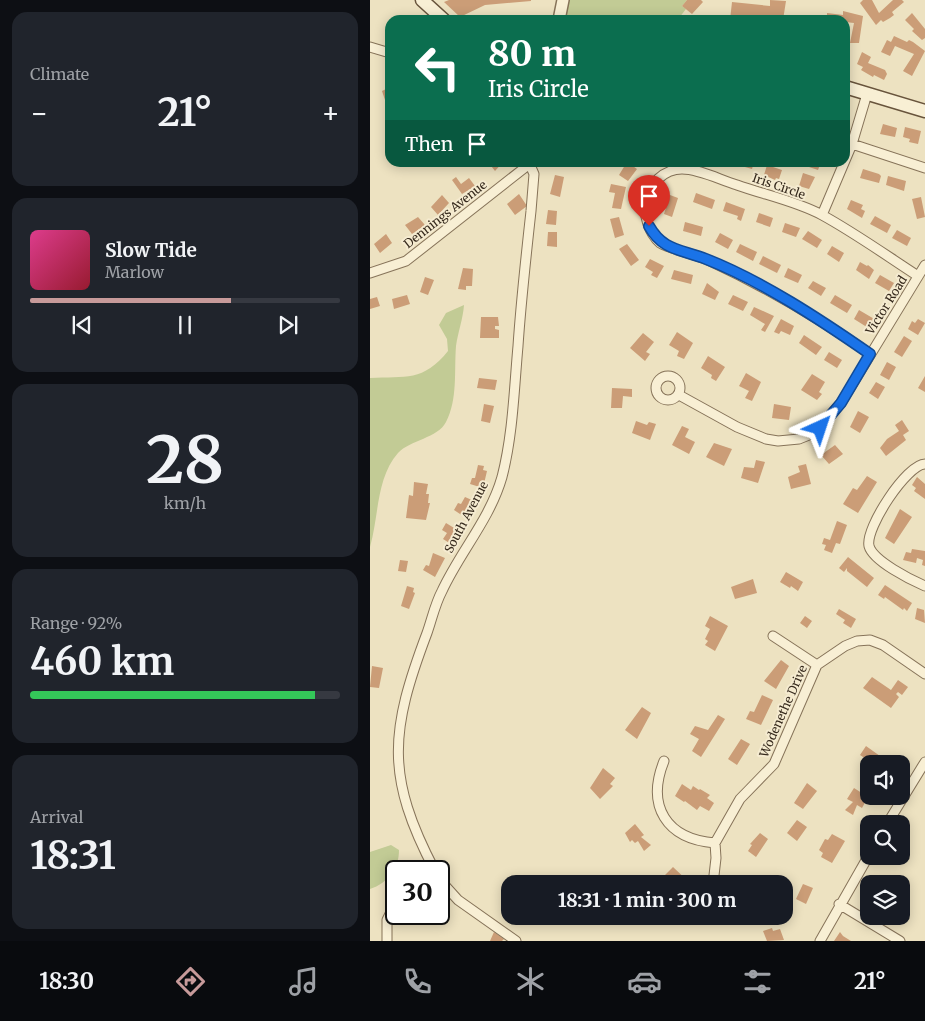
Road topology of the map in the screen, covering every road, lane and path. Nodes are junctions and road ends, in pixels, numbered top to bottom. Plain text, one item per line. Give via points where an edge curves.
1 (422, 0) edge
2 (563, 0) edge
3 (438, 15) edge
4 (560, 15) edge
5 (370, 47) edge
6 (385, 52) edge
7 (850, 89) edge
8 (867, 94) junction
9 (925, 111) edge
10 (852, 144) junction
11 (850, 149) edge
12 (527, 167) edge
13 (532, 167) edge
14 (842, 167) edge
15 (925, 168) edge
16 (822, 215) junction
17 (925, 265) edge
18 (370, 272) edge
19 (918, 276) junction
20 (870, 354) junction
21 (679, 395) dead end
22 (925, 464) edge
23 (925, 586) edge
24 (773, 636) dead end
25 (817, 665) junction
26 (925, 674) edge
27 (664, 761) dead end
28 (925, 762) edge
29 (893, 815) edge
30 (715, 843) junction
31 (429, 860) edge
32 (863, 865) edge
33 (713, 875) edge
34 (450, 891) edge
35 (839, 904) junction
36 (387, 925) edge
37 (387, 941) edge
38 (516, 941) edge
39 (820, 941) edge
40 (900, 941) edge

1 - 3 main road
2 - 4 street
5 - 6 street
7 - 8 main road
8 - 9 main road
8 - 10 street
10 - 11 street
10 - 15 street
12 - 18 street, Dennings Avenue via 406,260
13 - 31 street, South Avenue via 531,211 510,433 502,478 478,530 442,591 415,662 399,726 397,754 405,802
14 - 16 street
16 - 19 street, Iris Circle
16 - 20 street, Iris Circle via 682,169 658,178 647,194 645,206 649,226 662,244 709,260 804,310
17 - 19 street, Victor Road
19 - 20 street, Victor Road
20 - 21 street, Victor Road via 831,417 814,433 799,439 766,439
22 - 23 street via 920,464 906,475 881,510 870,532 869,545 873,554 908,579
24 - 25 street
25 - 26 street, Wodenethe Drive via 845,646 870,640 883,645
25 - 30 street, Wodenethe Drive via 774,764 740,799
27 - 30 street via 657,778 656,792 669,824 688,838
28 - 29 street
30 - 33 street
32 - 35 street
34 - 38 street via 458,900
35 - 39 street
35 - 40 street
36 - 37 street

